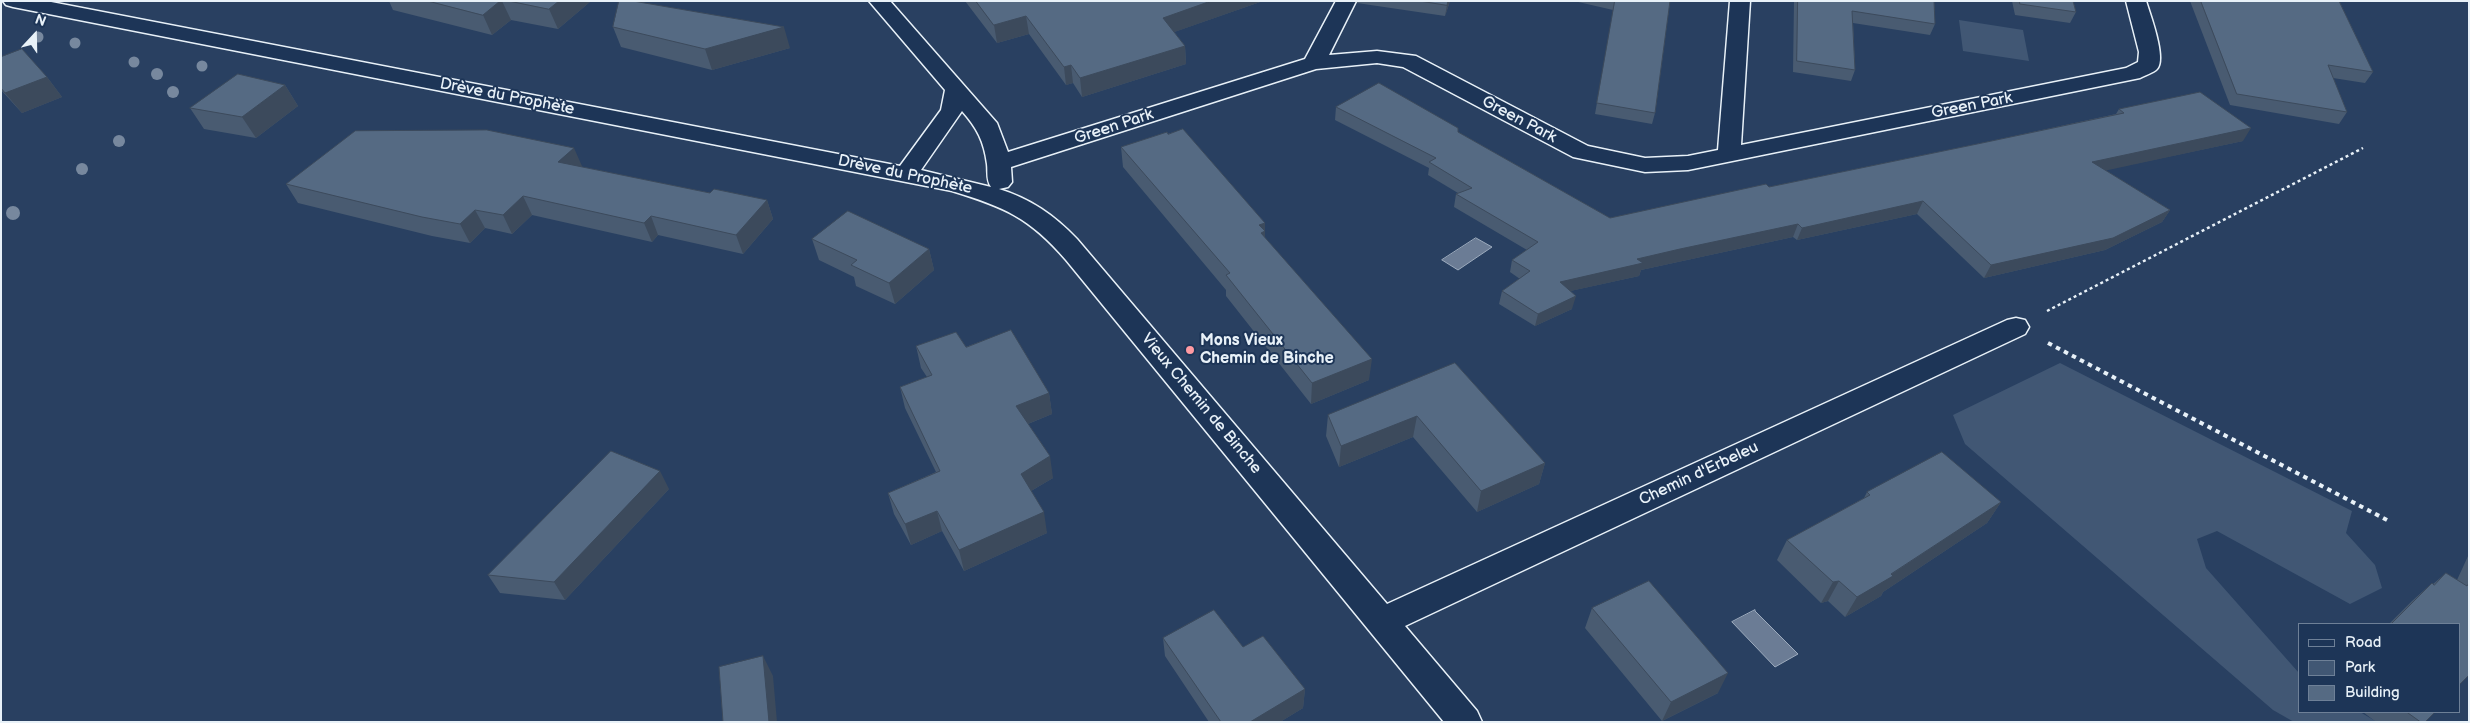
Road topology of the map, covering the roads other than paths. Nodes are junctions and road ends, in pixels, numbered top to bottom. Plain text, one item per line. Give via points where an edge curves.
1 (11, 1) edge
2 (879, 1) edge
3 (1346, 1) edge
4 (1740, 1) edge
5 (2136, 1) edge
6 (1, 6) edge
7 (1314, 63) junction
8 (956, 88) junction
9 (1729, 155) junction
10 (999, 163) junction
11 (906, 174) junction
12 (1001, 198) junction
13 (2016, 327) road end
14 (1382, 621) junction
15 (1465, 722) edge

1 - 6 street
1 - 11 street, Drève du Prophète
2 - 8 street
3 - 7 street
4 - 9 street
5 - 9 street, Green Park via 2150,52 2149,65 2132,73
7 - 9 street, Green Park via 1377,57 1408,61 1581,152 1614,160 1688,164
7 - 10 street, Green Park
8 - 10 street via 989,128
8 - 11 street via 952,110
10 - 12 street
11 - 12 street, Drève du Prophète
12 - 14 street, Vieux Chemin de Binche via 1034,214 1060,236
13 - 14 street, Chemin d'Erbeleu
14 - 15 street, Vieux Chemin de Binche

